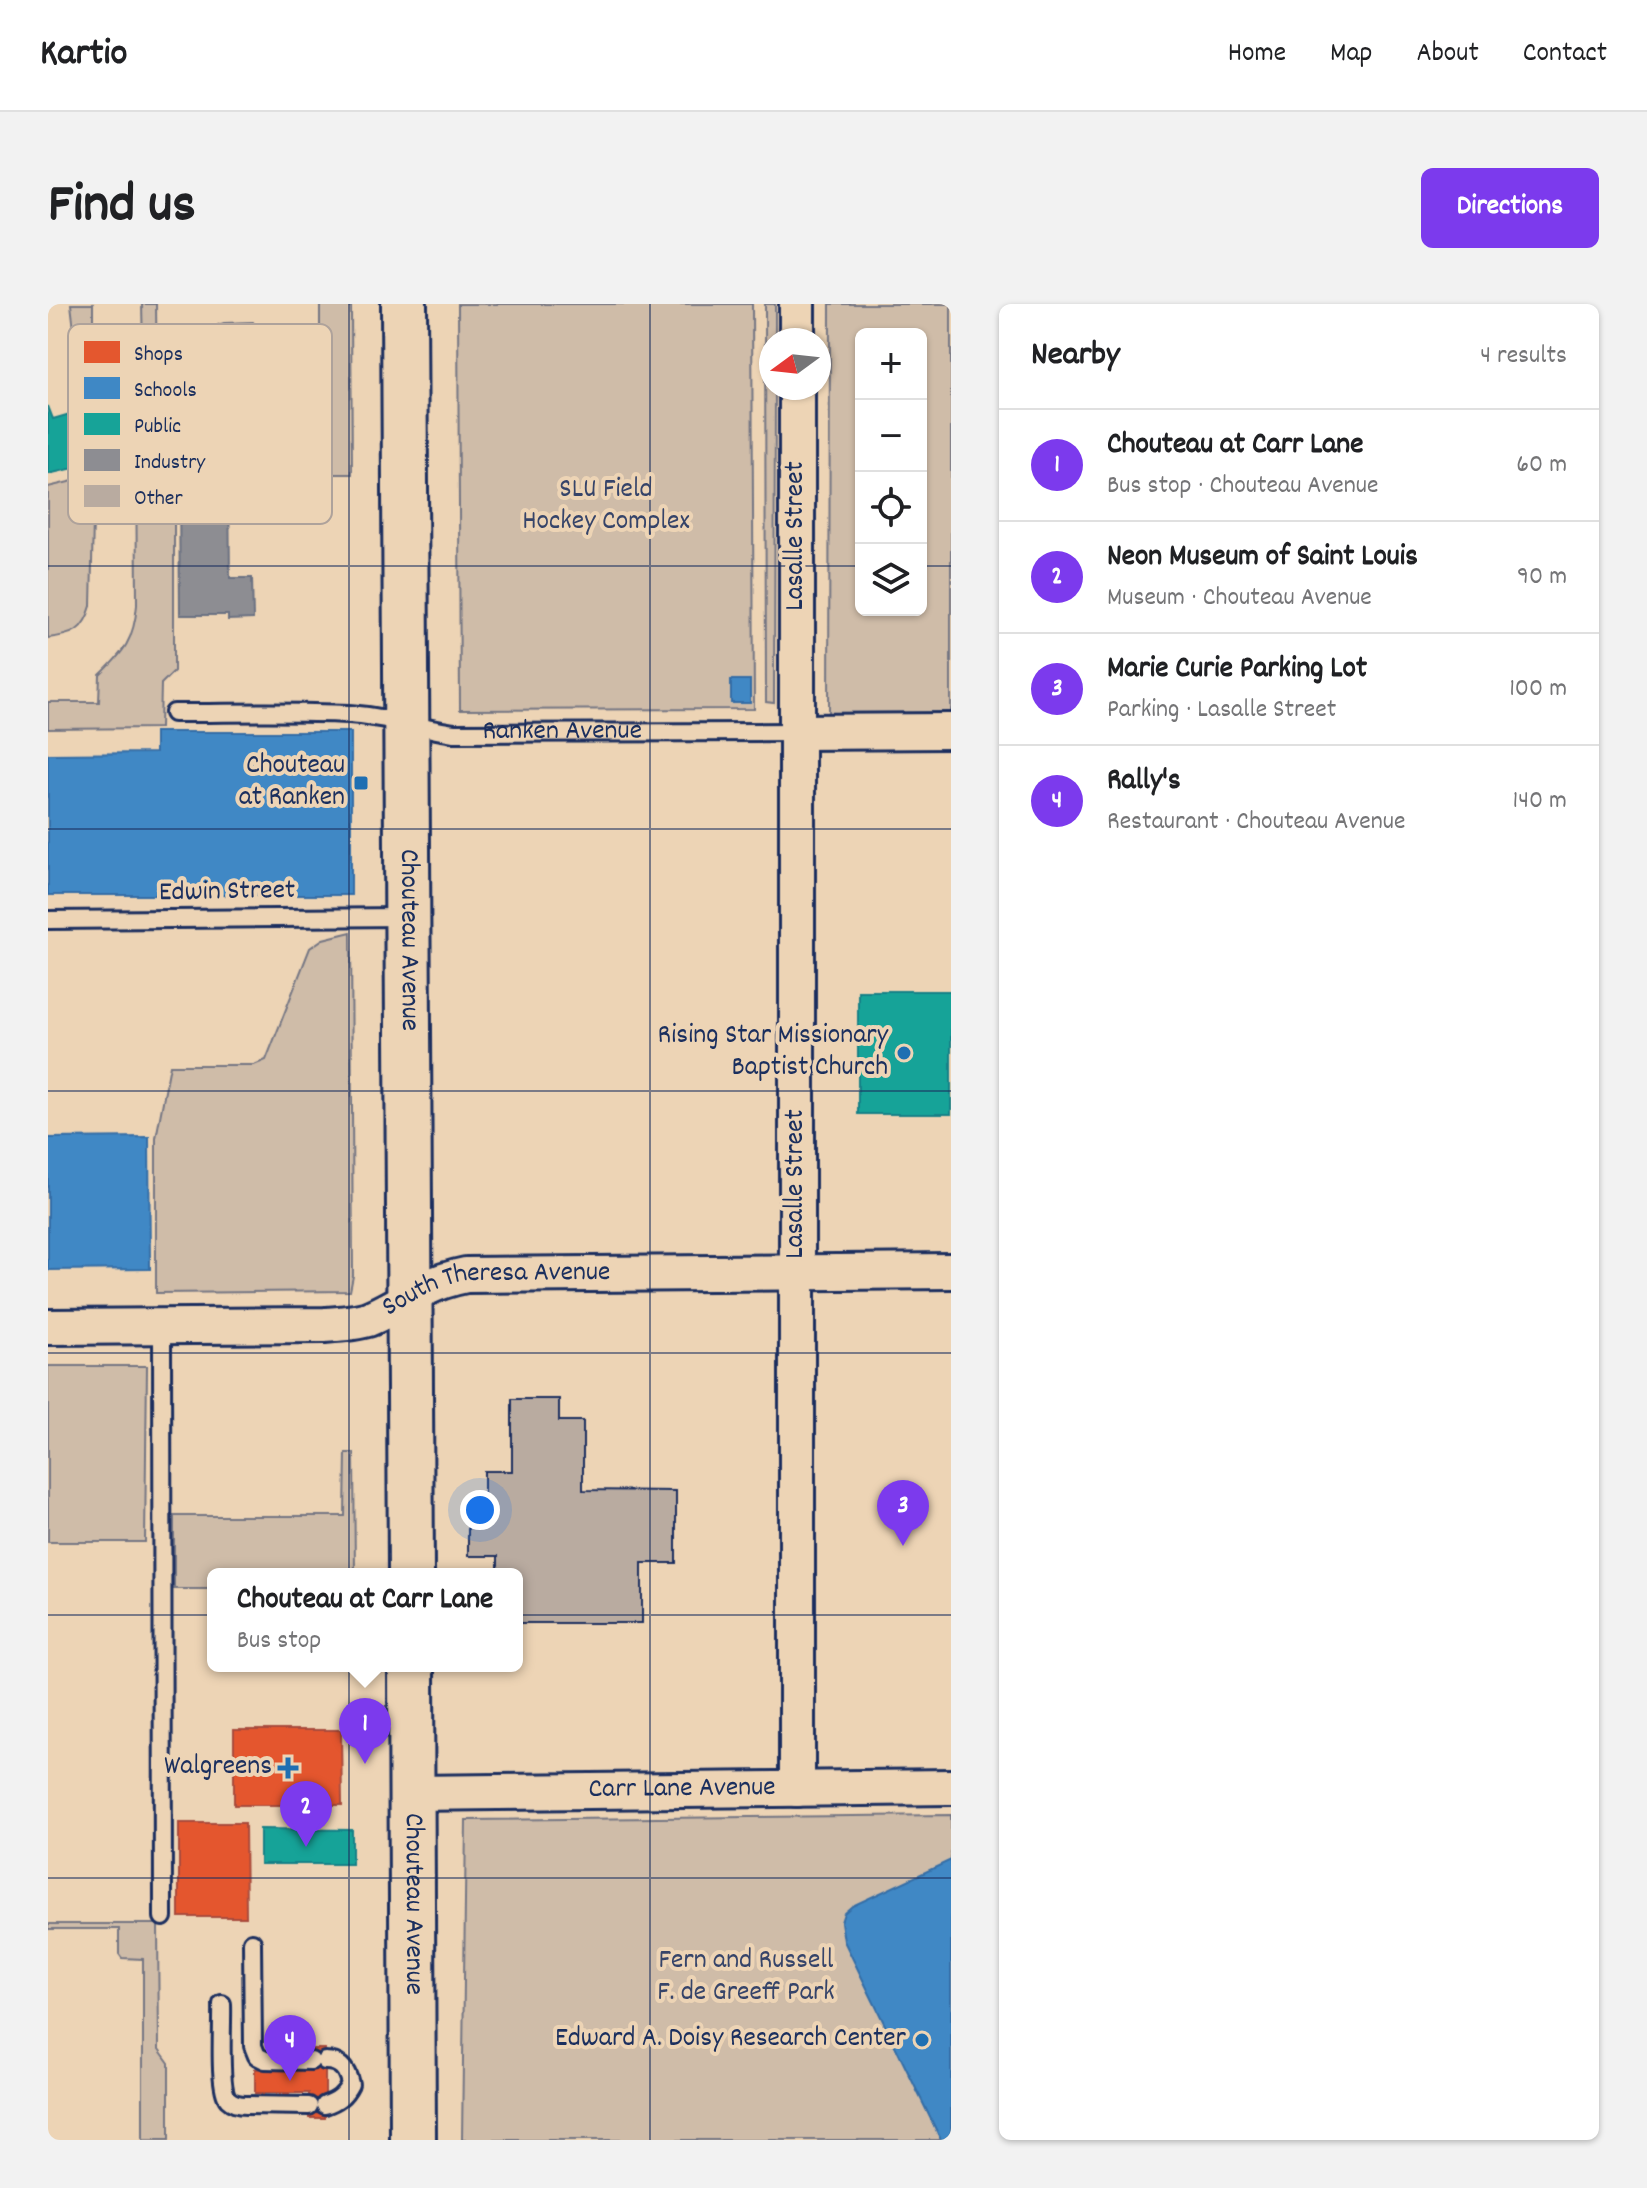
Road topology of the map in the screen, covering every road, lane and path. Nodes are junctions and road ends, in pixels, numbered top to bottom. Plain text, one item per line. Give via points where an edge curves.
1 (404, 304) edge
2 (797, 304) edge
3 (797, 328) edge
4 (797, 400) edge
5 (174, 713) dead end
6 (406, 724) junction
7 (951, 731) edge
8 (797, 732) junction
9 (407, 917) junction
10 (48, 920) edge
11 (951, 1271) edge
12 (797, 1272) junction
13 (409, 1298) junction
14 (162, 1326) junction
15 (48, 1327) edge
16 (411, 1568) edge
17 (411, 1672) edge
18 (951, 1787) edge
19 (797, 1789) junction
20 (412, 1793) junction
21 (163, 1917) dead end
22 (252, 1942) dead end
23 (222, 2004) dead end
24 (413, 2140) edge

1 - 6 main road, Chouteau Avenue
2 - 3 street
4 - 8 street, Lasalle Street
5 - 6 lane, Ranken Avenue via 352,714
6 - 8 lane, Ranken Avenue via 454,733
6 - 9 main road, Chouteau Avenue
7 - 8 street, Ranken Avenue
8 - 12 street, Lasalle Street
9 - 10 lane, Edwin Street
9 - 13 main road, Chouteau Avenue
11 - 12 street, South Theresa Avenue
12 - 13 street, South Theresa Avenue via 466,1275
12 - 19 street, Lasalle Street
13 - 14 street, South Theresa Avenue via 368,1319 345,1323
13 - 16 main road, Chouteau Avenue
14 - 15 street, South Theresa Avenue
14 - 21 lane
17 - 20 main road, Chouteau Avenue
18 - 19 street, Carr Lane Avenue
19 - 20 street, Carr Lane Avenue
20 - 24 main road, Chouteau Avenue
22 - 23 lane via 257,2056 339,2064 350,2084 345,2094 317,2106 229,2100 223,2084

